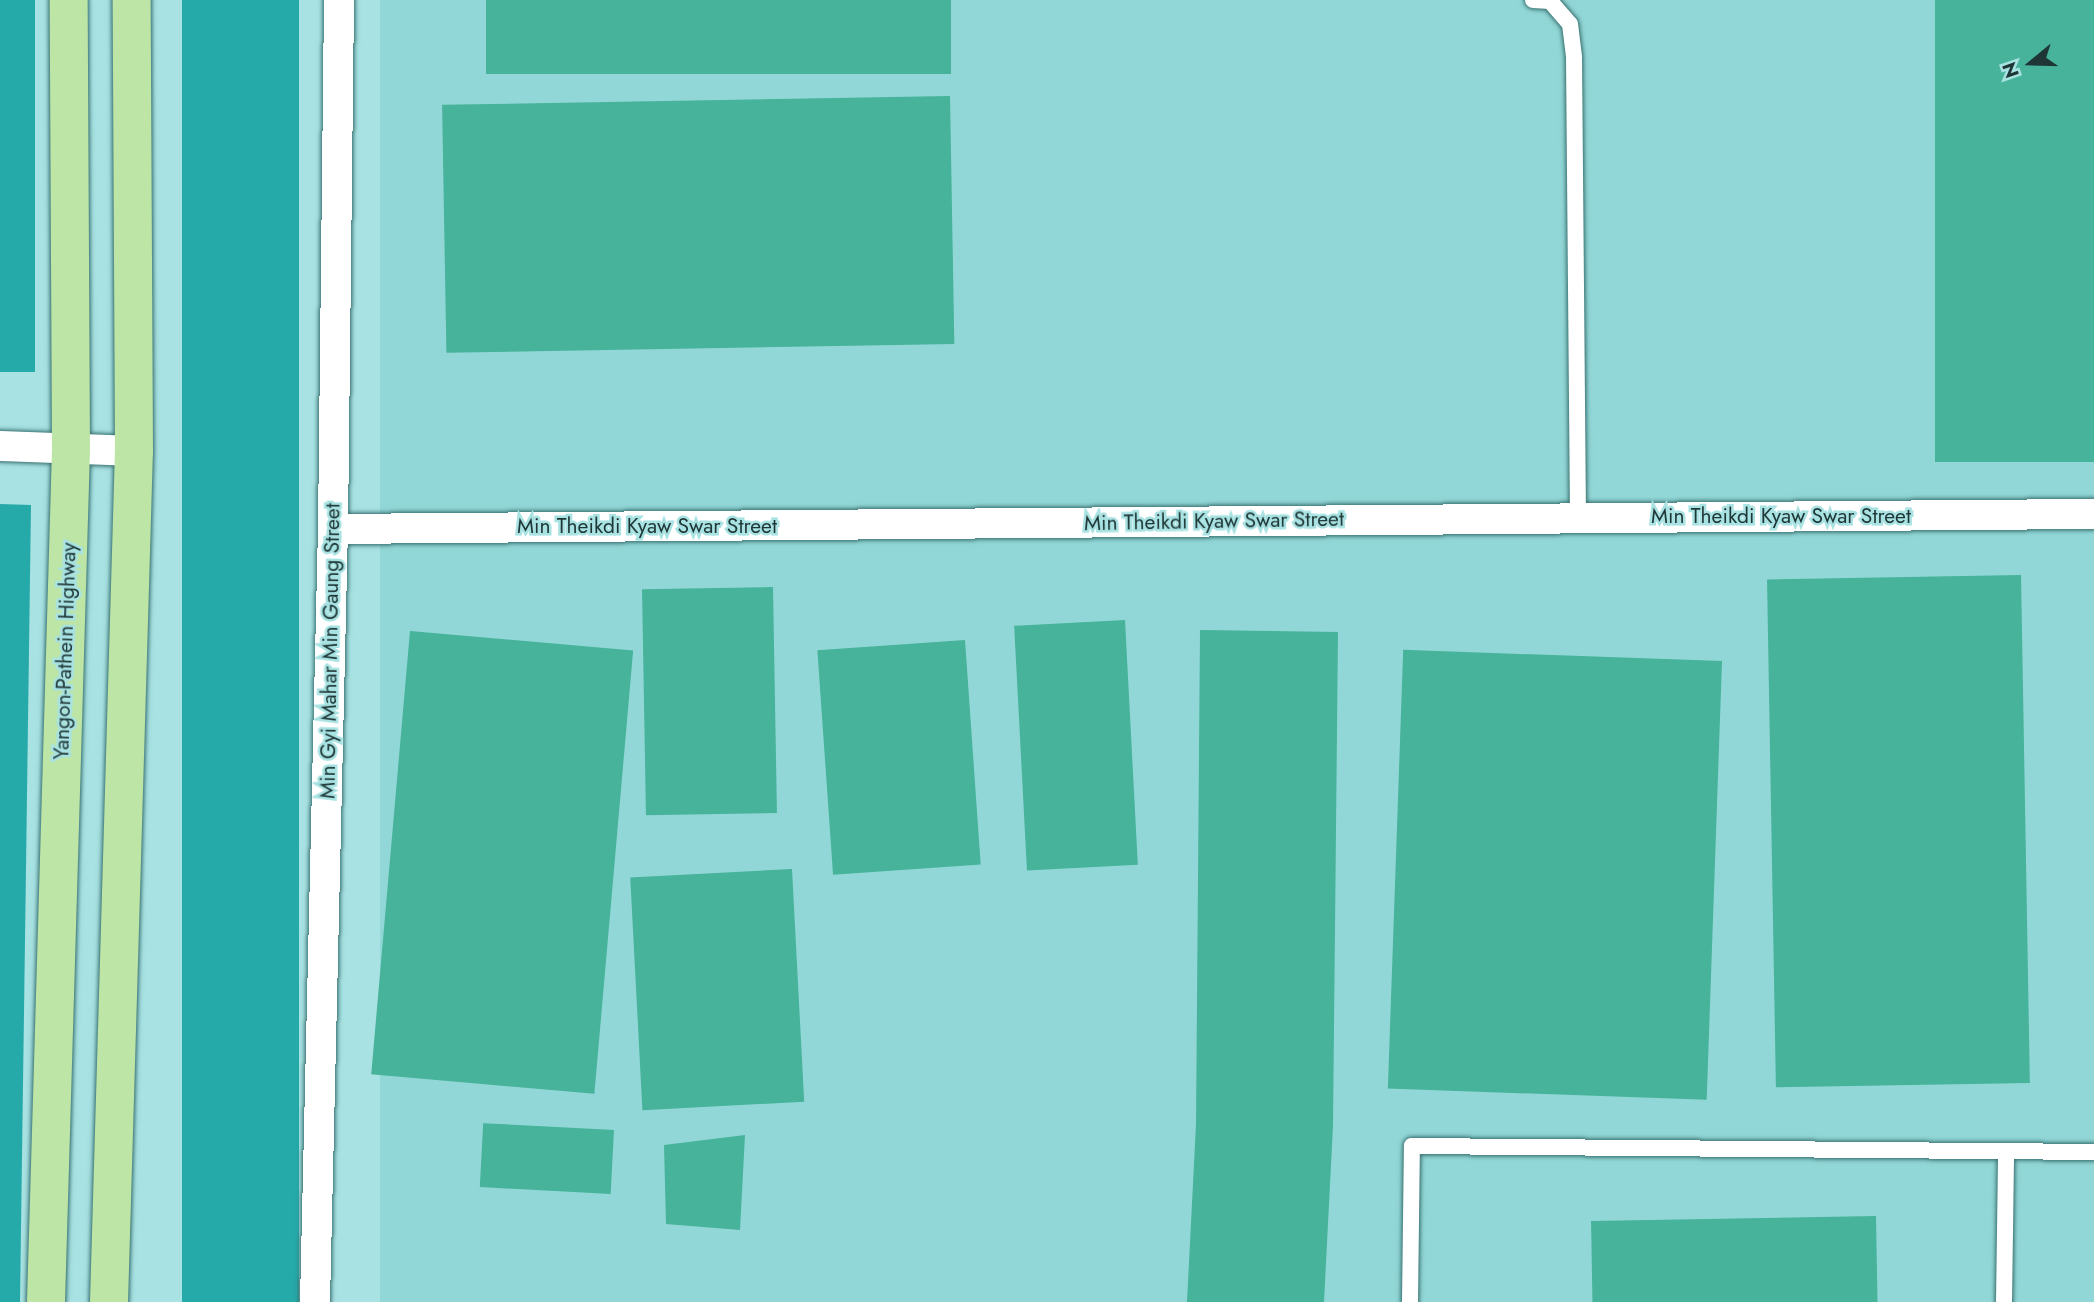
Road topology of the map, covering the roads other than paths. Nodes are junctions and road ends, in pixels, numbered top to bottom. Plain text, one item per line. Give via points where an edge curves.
1 (69, 0) edge
2 (132, 0) edge
3 (339, 0) edge
4 (1533, 0) edge
5 (0, 446) edge
6 (71, 449) junction
7 (134, 451) junction
8 (2094, 514) edge
9 (1578, 518) junction
10 (333, 529) junction
11 (2006, 1151) junction
12 (2094, 1152) edge
13 (46, 1302) edge
14 (109, 1302) edge
15 (315, 1302) edge
16 (1410, 1302) edge
17 (2004, 1302) edge

1 - 6 main road, Yangon-Pathein Highway
2 - 7 main road
3 - 10 street, Min Gyi Mahar Min Gaung Street
4 - 9 lane via 1550,1 1570,24 1574,58
5 - 6 street
6 - 7 street
6 - 13 main road, Yangon-Pathein Highway
7 - 14 main road
8 - 9 street, Min Theikdi Kyaw Swar Street
9 - 10 street, Min Theikdi Kyaw Swar Street
10 - 15 street, Min Gyi Mahar Min Gaung Street
11 - 12 lane
11 - 16 lane via 1412,1146
11 - 17 lane

